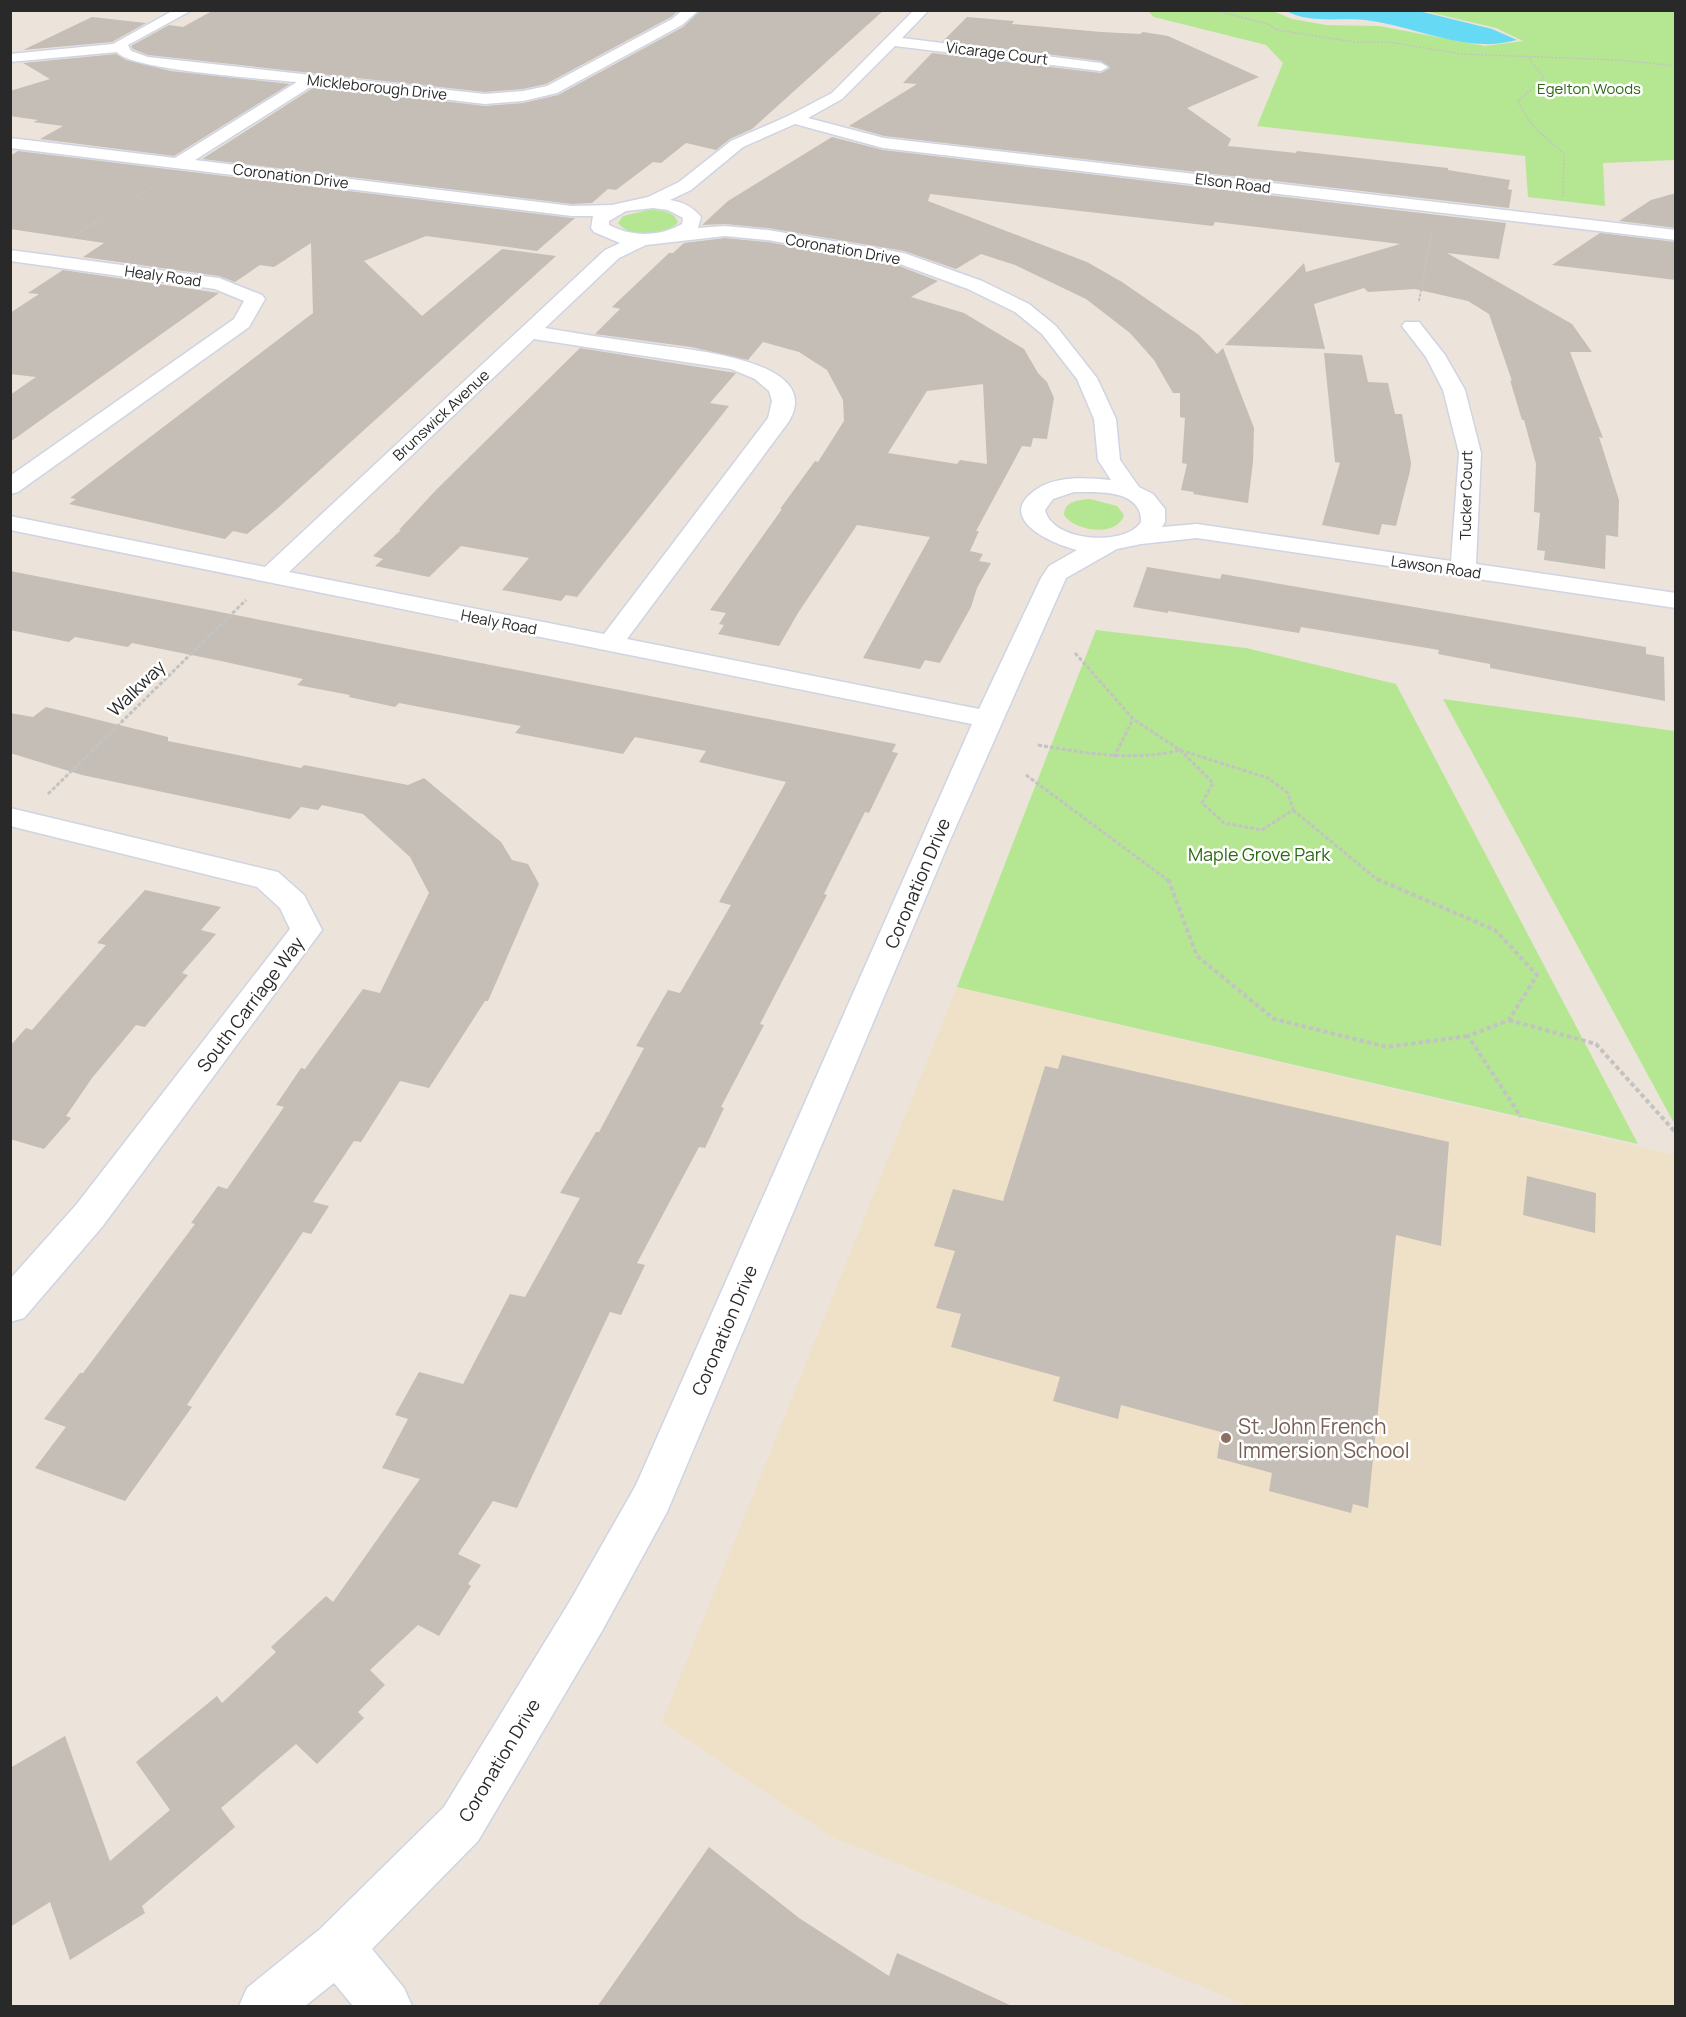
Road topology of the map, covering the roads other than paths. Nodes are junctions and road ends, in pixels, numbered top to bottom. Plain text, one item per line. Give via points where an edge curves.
1 (185, 10) edge
2 (692, 10) edge
3 (922, 10) edge
4 (893, 41) junction
5 (122, 47) junction
6 (10, 58) edge
7 (1101, 67) dead end
8 (312, 80) junction
9 (794, 119) junction
10 (10, 143) edge
11 (179, 163) junction
12 (686, 186) junction
13 (648, 204) junction
14 (613, 210) junction
15 (572, 211) junction
16 (687, 213) junction
17 (725, 231) junction
18 (676, 235) junction
19 (1676, 236) edge
20 (607, 238) junction
21 (642, 240) joint
22 (16, 260) edge
23 (1412, 326) dead end
24 (529, 332) junction
25 (1109, 460) junction
26 (1076, 484) junction
27 (10, 487) edge
28 (1141, 499) junction
29 (10, 523) edge
30 (1197, 531) junction
31 (1050, 533) junction
32 (1138, 537) junction
33 (1108, 544) junction
34 (1058, 571) junction
35 (1463, 571) junction
36 (270, 576) junction
37 (1676, 601) edge
38 (610, 644) junction
39 (987, 719) junction
40 (16, 819) edge
41 (10, 1306) edge
42 (338, 1947) junction
43 (265, 2007) edge
44 (386, 2007) edge

1 - 5 street via 120,44
2 - 8 street, Mickleborough Drive via 552,90 524,96 485,99
3 - 4 street
4 - 7 street, Vicarage Court
4 - 9 street via 837,96
5 - 6 street
5 - 8 street, Mickleborough Drive via 126,54 146,61
8 - 11 street
9 - 12 street via 736,144
9 - 19 street, Elson Road via 883,143
10 - 11 street, Coronation Drive
11 - 15 street, Coronation Drive
12 - 13 street
12 - 16 street
13 - 14 street, Coronation Drive
13 - 16 street, Coronation Drive
14 - 15 street, Coronation Drive
14 - 20 street via 600,219
15 - 20 street, Coronation Drive
16 - 17 street, Coronation Drive
16 - 18 street via 690,227
17 - 18 street, Coronation Drive
17 - 25 street, Coronation Drive via 904,259 975,285 1022,308 1049,330 1087,378 1105,419
18 - 21 street, Coronation Drive
20 - 21 street, Brunswick Avenue
20 - 24 street, Brunswick Avenue
22 - 27 street, Healy Road via 219,284 255,299 243,323
23 - 35 street, Tucker Court via 1435,355 1454,390 1470,453
24 - 36 street, Brunswick Avenue
24 - 38 street via 735,363 758,372 782,394 779,419
25 - 26 street
25 - 28 street, Coronation Drive
26 - 28 street via 1104,485
26 - 31 street via 1050,491 1036,503 1035,519
28 - 30 street, Lawson Road
28 - 32 street via 1154,514 1153,523
29 - 36 street, Healy Road
30 - 32 street, Lawson Road
30 - 35 street, Lawson Road
31 - 33 street via 1077,543
31 - 34 street
32 - 33 street, Lawson Road
33 - 34 street
34 - 39 street, Coronation Drive
35 - 37 street, Lawson Road
36 - 38 street, Healy Road
38 - 39 street, Healy Road
39 - 42 street, Coronation Drive via 652,1498 461,1824
40 - 41 street, South Carriage Way via 267,879 293,902 306,930 89,1216
42 - 43 street, Coronation Drive
42 - 44 street

